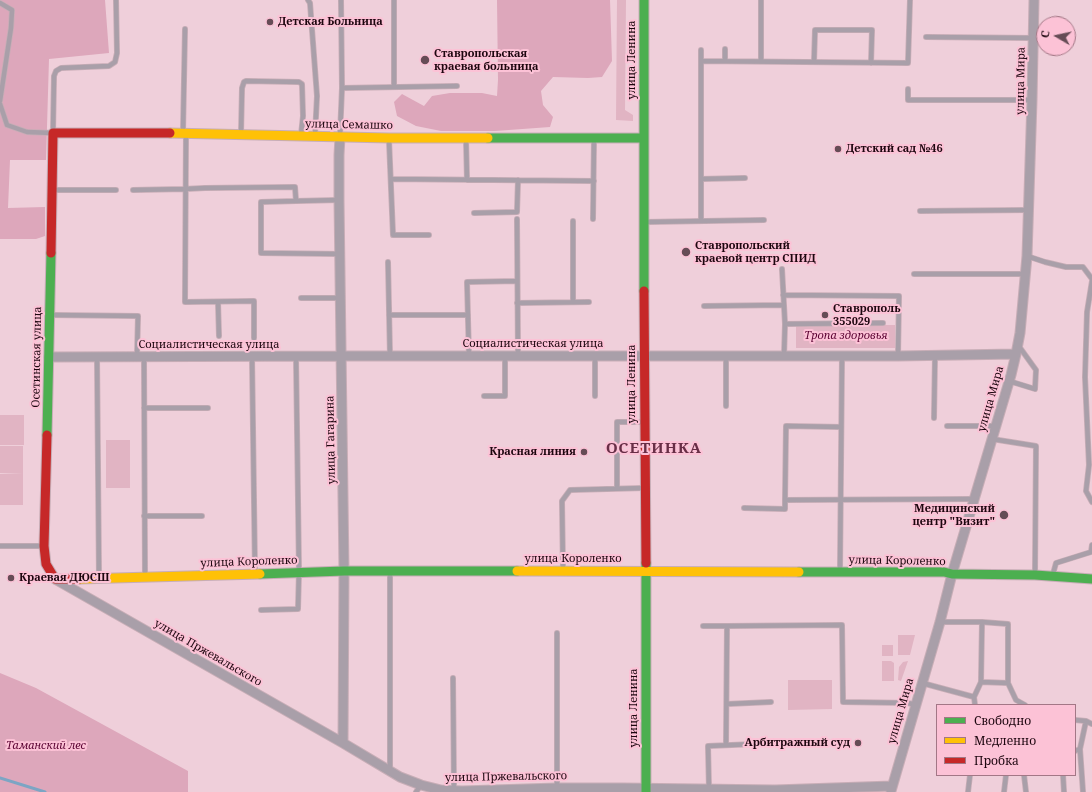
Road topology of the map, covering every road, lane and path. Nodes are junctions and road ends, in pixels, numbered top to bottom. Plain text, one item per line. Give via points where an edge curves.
1 (116, 0) edge
2 (308, 0) edge
3 (342, 0) edge
4 (394, 0) edge
5 (644, 0) edge
6 (761, 0) edge
7 (910, 0) edge
8 (1034, 0) edge
9 (0, 3) edge
10 (185, 29) dead end
11 (926, 37) dead end
12 (1034, 38) junction
13 (701, 50) dead end
14 (725, 50) dead end
15 (701, 61) junction
16 (725, 61) junction
17 (760, 61) junction
18 (814, 62) junction
19 (871, 63) junction
20 (457, 86) dead end
21 (394, 87) junction
22 (342, 88) junction
23 (908, 89) dead end
24 (1032, 100) junction
25 (0, 101) edge
26 (0, 104) edge
27 (53, 133) junction
28 (184, 133) junction
29 (241, 135) junction
30 (301, 137) junction
31 (315, 137) junction
32 (340, 137) junction
33 (389, 138) junction
34 (466, 138) junction
35 (594, 138) junction
36 (644, 138) junction
37 (745, 178) dead end
38 (391, 179) junction
39 (701, 179) junction
40 (467, 180) junction
41 (518, 180) junction
42 (594, 181) junction
43 (52, 190) junction
44 (116, 190) dead end
45 (133, 190) dead end
46 (185, 190) junction
47 (339, 200) junction
48 (296, 201) junction
49 (1029, 210) junction
50 (920, 211) dead end
51 (474, 213) dead end
52 (517, 219) dead end
53 (593, 219) dead end
54 (701, 220) junction
55 (764, 220) dead end
56 (573, 221) dead end
57 (644, 222) junction
58 (429, 235) dead end
59 (340, 254) junction
60 (1028, 256) junction
61 (388, 262) dead end
62 (782, 269) dead end
63 (914, 274) dead end
64 (1026, 274) junction
65 (1092, 280) edge
66 (517, 281) junction
67 (783, 295) junction
68 (301, 298) dead end
69 (341, 298) junction
70 (218, 302) junction
71 (573, 302) junction
72 (589, 302) dead end
73 (517, 303) junction
74 (784, 305) junction
75 (704, 306) dead end
76 (49, 314) junction
77 (389, 315) junction
78 (468, 315) junction
79 (882, 322) dead end
80 (785, 324) junction
81 (219, 336) dead end
82 (254, 338) dead end
83 (1017, 350) junction
84 (842, 355) junction
85 (935, 355) junction
86 (252, 356) junction
87 (296, 356) junction
88 (342, 356) junction
89 (390, 356) junction
90 (469, 356) junction
91 (505, 356) junction
92 (518, 356) junction
93 (595, 356) junction
94 (644, 356) junction
95 (726, 356) junction
96 (784, 356) junction
97 (898, 356) junction
98 (49, 357) junction
99 (97, 357) junction
100 (141, 357) junction
101 (1009, 381) junction
102 (484, 396) dead end
103 (595, 396) dead end
104 (726, 406) dead end
105 (144, 408) junction
106 (208, 408) dead end
107 (934, 418) dead end
108 (645, 422) junction
109 (947, 426) dead end
110 (996, 426) junction
111 (841, 427) junction
112 (992, 439) junction
113 (617, 488) junction
114 (645, 488) junction
115 (974, 499) junction
116 (785, 500) junction
117 (841, 500) junction
118 (1092, 502) edge
119 (744, 508) dead end
120 (144, 516) junction
121 (202, 516) dead end
122 (0, 546) edge
123 (44, 546) junction
124 (1092, 546) edge
125 (344, 571) junction
126 (390, 571) junction
127 (563, 571) junction
128 (646, 571) junction
129 (299, 572) junction
130 (840, 572) junction
131 (255, 574) junction
132 (952, 574) junction
133 (1035, 575) junction
134 (1052, 576) junction
135 (145, 578) junction
136 (54, 579) junction
137 (99, 579) junction
138 (1092, 579) edge
139 (261, 610) dead end
140 (940, 622) junction
141 (982, 622) junction
142 (703, 626) dead end
143 (727, 626) junction
144 (557, 633) dead end
145 (453, 678) dead end
146 (981, 682) junction
147 (922, 683) junction
148 (1008, 683) junction
149 (974, 698) junction
150 (771, 702) dead end
151 (727, 704) junction
152 (975, 704) edge
153 (1023, 704) edge
154 (916, 705) junction
155 (1076, 720) edge
156 (1086, 721) junction
157 (1092, 724) edge
158 (344, 743) junction
159 (755, 744) dead end
160 (726, 745) junction
161 (1078, 750) edge
162 (390, 771) junction
163 (970, 776) edge
164 (1006, 776) edge
165 (1024, 776) edge
166 (1063, 776) edge
167 (557, 788) junction
168 (419, 789) edge
169 (891, 789) edge
170 (585, 790) edge
171 (646, 790) edge
172 (706, 790) edge
173 (442, 791) edge
174 (454, 791) junction
175 (775, 791) edge
176 (968, 792) edge
177 (1004, 792) edge
178 (1026, 792) edge
179 (1064, 792) edge
180 (1083, 792) edge

1 - 27 lane via 115,62 109,66 61,68 56,71
2 - 31 lane via 317,96
3 - 22 lane
4 - 21 lane
5 - 36 street, улица Ленина
6 - 17 lane
7 - 19 lane via 908,63
8 - 12 street, улица Мира
9 - 25 lane via 12,10
10 - 28 lane
11 - 12 lane
12 - 24 street, улица Мира
13 - 15 lane
14 - 16 lane
15 - 16 lane
15 - 39 lane
16 - 17 lane
17 - 18 lane
18 - 19 lane
18 - 19 lane via 815,30 872,30
20 - 21 lane
21 - 22 lane
22 - 32 lane
23 - 24 lane via 908,100
24 - 49 street, улица Мира
26 - 27 lane via 7,125 27,132
27 - 28 street, улица Семашко
27 - 43 street, Осетинская улица
28 - 29 street, улица Семашко
28 - 46 lane
29 - 30 street, улица Семашко
29 - 30 lane via 244,82 299,82 302,84
30 - 31 street, улица Семашко
31 - 32 street, улица Семашко
32 - 33 street, улица Семашко
32 - 47 street, улица Гагарина
33 - 34 street, улица Семашко
33 - 38 lane
34 - 35 street, улица Семашко
34 - 40 lane
35 - 36 street, улица Семашко
35 - 42 lane
36 - 57 street, улица Ленина
37 - 39 lane
38 - 40 lane
38 - 58 lane via 393,234
39 - 54 lane
40 - 41 lane
41 - 42 lane
41 - 51 lane via 517,212
42 - 53 lane
43 - 44 lane
43 - 76 street, Осетинская улица
45 - 46 lane
46 - 48 lane via 296,187
46 - 70 lane via 185,302
47 - 48 lane
47 - 59 street, улица Гагарина
48 - 59 lane via 261,202 261,253
49 - 50 lane
49 - 60 street, улица Мира
52 - 66 lane
54 - 55 lane
54 - 57 lane
56 - 71 lane
57 - 94 street, улица Ленина
59 - 69 street, улица Гагарина
60 - 64 street, улица Мира
60 - 65 lane via 1066,267 1083,267
61 - 77 lane
62 - 67 lane
63 - 64 lane
64 - 83 street, улица Мира
65 - 118 lane via 1087,312 1085,377 1088,465 1086,491
66 - 73 lane
66 - 78 lane via 467,282
67 - 74 lane
67 - 97 lane via 900,296
68 - 69 lane
69 - 88 street, улица Гагарина
70 - 81 lane
70 - 82 lane via 254,301
71 - 72 lane
71 - 73 lane
73 - 92 lane
74 - 75 lane
74 - 80 lane
76 - 98 street, Осетинская улица
76 - 100 lane via 138,316
77 - 78 lane
77 - 89 lane
78 - 90 lane
79 - 80 lane
80 - 96 lane
83 - 85 street, Социалистическая улица
83 - 101 street, улица Мира
83 - 101 lane via 1036,370 1034,389
84 - 96 street, Социалистическая улица
84 - 97 street, Социалистическая улица
84 - 111 lane
85 - 97 street, Социалистическая улица
85 - 107 lane
86 - 87 street, Социалистическая улица
86 - 100 street, Социалистическая улица
86 - 131 lane
87 - 88 street, Социалистическая улица
87 - 129 lane
88 - 89 street, Социалистическая улица
88 - 125 street, улица Гагарина
89 - 90 street, Социалистическая улица
90 - 91 street, Социалистическая улица
91 - 92 street, Социалистическая улица
91 - 102 lane via 505,396
92 - 93 street, Социалистическая улица
93 - 94 street, Социалистическая улица
93 - 103 lane
94 - 95 street, Социалистическая улица
94 - 108 street, улица Ленина
95 - 96 street, Социалистическая улица
95 - 104 lane
98 - 99 street, Социалистическая улица
98 - 123 street, Осетинская улица
99 - 100 street, Социалистическая улица
99 - 137 lane
100 - 105 lane
101 - 110 street, улица Мира
105 - 106 lane
105 - 120 lane
108 - 113 lane via 617,422
108 - 114 street, улица Ленина
109 - 110 lane
110 - 112 street, улица Мира
111 - 116 lane via 786,426
111 - 117 lane
112 - 115 street, улица Мира
112 - 133 lane via 1036,446
113 - 114 lane
113 - 127 lane via 570,490 562,501
114 - 128 street, улица Ленина
115 - 117 lane
115 - 132 street, улица Мира
116 - 117 lane
116 - 119 lane via 785,509
117 - 130 lane
120 - 121 lane
120 - 135 lane
122 - 123 lane
123 - 136 street, Осетинская улица via 46,564
124 - 134 lane via 1090,552 1056,563
125 - 126 street, улица Короленко
125 - 129 street, улица Короленко
125 - 158 street, улица Гагарина
126 - 127 street, улица Короленко
126 - 162 lane
127 - 128 street, улица Короленко
128 - 130 street, улица Короленко
128 - 171 street, улица Ленина
129 - 131 street, улица Короленко
129 - 139 lane via 298,609
130 - 132 street, улица Короленко
131 - 135 street, улица Короленко
132 - 133 street, улица Короленко
132 - 140 street, улица Мира
133 - 134 street, улица Короленко
134 - 138 street, улица Короленко
135 - 137 street, улица Короленко
136 - 137 street, улица Короленко
136 - 158 street, улица Пржевальского
140 - 141 lane
140 - 147 street, улица Мира
141 - 146 lane
141 - 148 lane via 1008,624
142 - 143 lane
143 - 151 lane
143 - 154 lane via 842,625 843,702
144 - 167 lane
145 - 174 lane
146 - 148 lane
146 - 149 lane
147 - 149 lane
147 - 154 street, улица Мира
148 - 153 lane via 1016,700
149 - 152 lane
150 - 151 lane
151 - 160 lane
154 - 169 street, улица Мира
155 - 156 lane
156 - 157 lane
156 - 161 lane
158 - 162 street, улица Пржевальского
159 - 160 lane
160 - 172 lane via 708,746
161 - 180 lane
162 - 168 street, улица Пржевальского
163 - 176 lane
164 - 177 lane
165 - 178 lane
166 - 179 lane
167 - 170 street, улица Пржевальского
167 - 174 street, улица Пржевальского
168 - 173 street, улица Пржевальского
169 - 175 street, улица Пржевальского
170 - 171 street, улица Пржевальского
171 - 172 street, улица Пржевальского
172 - 175 street, улица Пржевальского
173 - 174 street, улица Пржевальского

